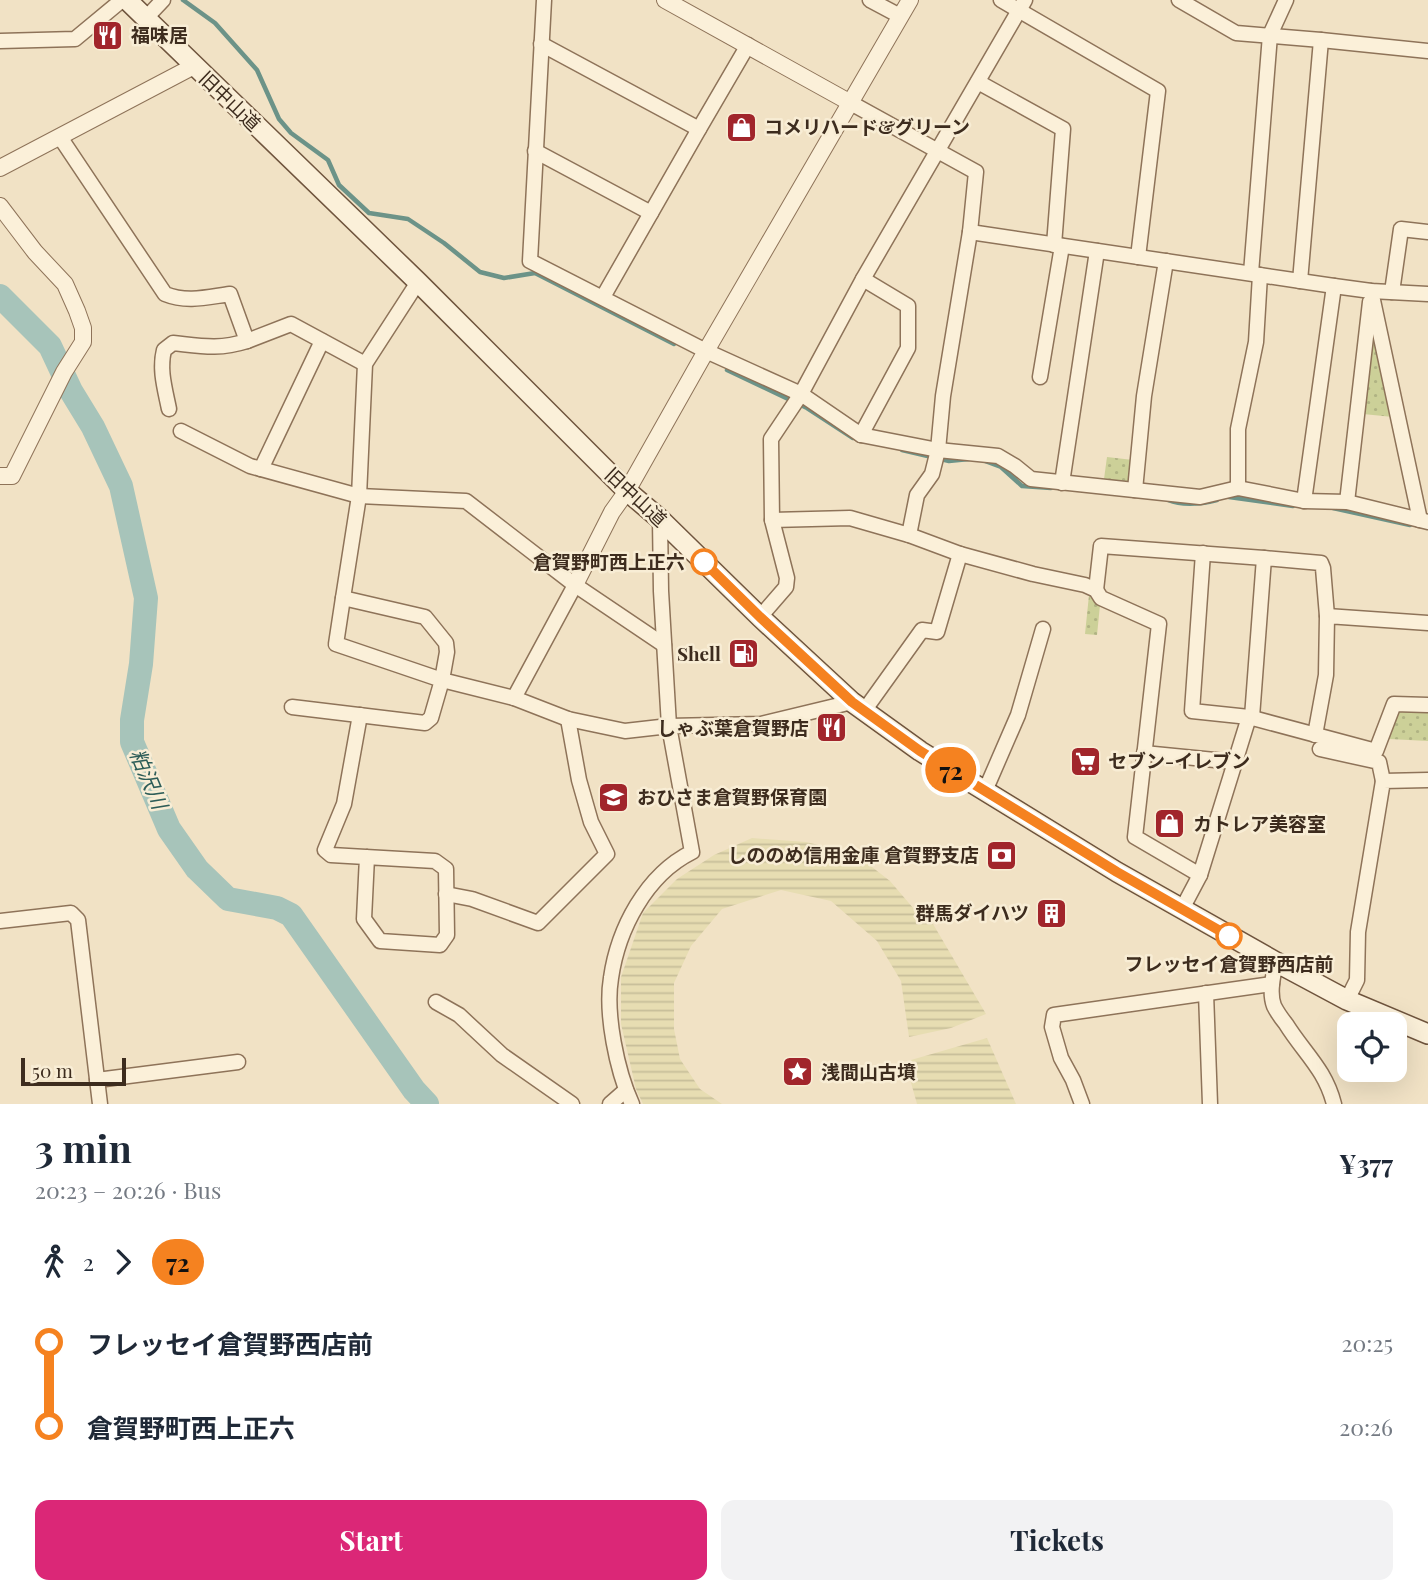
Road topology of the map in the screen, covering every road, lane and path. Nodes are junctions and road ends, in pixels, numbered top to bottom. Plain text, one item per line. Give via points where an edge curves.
1 (125, 0) edge
2 (163, 0) edge
3 (544, 0) edge
4 (665, 0) edge
5 (870, 0) edge
6 (910, 0) edge
7 (1001, 0) edge
8 (1179, 0) edge
9 (1286, 0) edge
10 (1022, 5) edge
11 (900, 16) junction
12 (146, 18) junction
13 (1270, 35) junction
14 (1321, 40) junction
15 (0, 41) edge
16 (541, 44) junction
17 (748, 45) junction
18 (1428, 49) edge
19 (194, 66) junction
20 (978, 82) junction
21 (849, 102) junction
22 (699, 129) junction
23 (60, 137) junction
24 (536, 150) junction
25 (939, 151) junction
26 (0, 168) edge
27 (0, 206) edge
28 (651, 213) junction
29 (970, 232) junction
30 (1428, 232) edge
31 (1058, 245) junction
32 (1097, 251) junction
33 (1139, 257) junction
34 (1166, 261) junction
35 (1255, 274) junction
36 (863, 279) junction
37 (1300, 281) junction
38 (418, 282) junction
39 (1334, 286) junction
40 (1371, 290) junction
41 (1392, 292) junction
42 (1428, 294) edge
43 (603, 298) junction
44 (247, 341) junction
45 (322, 341) junction
46 (706, 351) junction
47 (365, 364) junction
48 (1040, 377) dead end
49 (801, 394) junction
50 (169, 408) dead end
51 (181, 431) dead end
52 (861, 435) junction
53 (938, 450) junction
54 (261, 469) junction
55 (0, 477) edge
56 (1062, 483) junction
57 (1238, 488) junction
58 (627, 491) junction
59 (1135, 491) junction
60 (359, 496) junction
61 (1304, 500) junction
62 (1348, 502) junction
63 (660, 519) junction
64 (772, 520) junction
65 (1424, 521) edge
66 (909, 535) junction
67 (1203, 553) junction
68 (960, 554) junction
69 (1265, 558) junction
70 (575, 585) junction
71 (1096, 590) junction
72 (343, 598) junction
73 (1327, 616) junction
74 (760, 617) junction
75 (1428, 623) edge
76 (1043, 629) dead end
77 (664, 645) junction
78 (442, 680) junction
79 (514, 698) junction
80 (1428, 705) edge
81 (292, 706) dead end
82 (858, 706) junction
83 (360, 715) junction
84 (1250, 717) junction
85 (568, 719) junction
86 (669, 726) junction
87 (1317, 742) junction
88 (1144, 753) junction
89 (1235, 762) junction
90 (1428, 780) edge
91 (1383, 781) junction
92 (985, 791) junction
93 (367, 858) junction
94 (1200, 875) junction
95 (446, 894) junction
96 (1182, 909) junction
97 (0, 921) edge
98 (1276, 962) junction
99 (1272, 984) junction
100 (1206, 993) junction
101 (1347, 1000) junction
102 (436, 1002) dead end
103 (1428, 1034) edge
104 (238, 1062) dead end
105 (97, 1080) junction
106 (625, 1090) junction
107 (100, 1104) edge
108 (572, 1104) edge
109 (610, 1104) edge
110 (632, 1104) edge
111 (1082, 1104) edge
112 (1210, 1104) edge
113 (1334, 1104) edge

1 - 12 main road, 旧中山道
1 - 15 street via 75,39
2 - 12 street
3 - 16 street
4 - 17 street
5 - 11 street
6 - 11 street
7 - 10 street
8 - 13 street via 1236,33
9 - 13 street
10 - 20 street
10 - 33 street via 1158,91
11 - 21 street
12 - 19 main road, 旧中山道
13 - 14 street
13 - 35 street
14 - 18 street
14 - 37 street
16 - 22 street
16 - 24 street
17 - 21 street
17 - 22 street
19 - 23 street
19 - 38 main road, 旧中山道
20 - 25 street
20 - 31 street via 1063,129
21 - 25 street
21 - 46 street
22 - 28 street
23 - 26 street
23 - 44 street via 165,294 190,300 230,294
24 - 28 street
24 - 43 street via 530,261
25 - 29 street via 976,172
25 - 36 street
27 - 55 street via 65,284 83,328 83,342 12,476
28 - 43 street
29 - 31 street
29 - 53 street
30 - 41 street via 1401,229
31 - 32 street
31 - 48 street
32 - 33 street
32 - 56 street
33 - 34 street
34 - 35 street
34 - 59 street via 1144,396
35 - 37 street
35 - 57 street via 1256,342 1238,429
36 - 49 street
36 - 52 street via 908,306 908,348
37 - 39 street
38 - 47 street
38 - 58 main road, 旧中山道
39 - 40 street
39 - 61 street
40 - 41 street
40 - 62 street
40 - 65 street
41 - 42 street
43 - 46 street
44 - 45 street via 291,324
44 - 50 street via 230,347 173,343 164,350
45 - 47 street
45 - 54 street
46 - 49 street
46 - 58 street
47 - 60 street
49 - 52 street
49 - 64 street via 771,439
51 - 54 street
52 - 53 street
53 - 56 street via 998,456 1031,479
53 - 66 street via 932,474 917,495
54 - 60 street
56 - 59 street
57 - 59 street via 1200,497
57 - 61 street
58 - 63 main road, 旧中山道
58 - 70 street
60 - 70 street via 466,501
60 - 72 street
61 - 62 street
62 - 65 street
63 - 74 main road, 旧中山道
63 - 77 street
64 - 66 street via 850,518
64 - 74 street via 786,587
66 - 68 street
67 - 69 street
67 - 71 street via 1101,546
67 - 84 street via 1192,711
68 - 71 street
68 - 82 street via 937,632 922,629
69 - 73 street via 1321,563
69 - 84 street
70 - 77 street
70 - 79 street
71 - 88 street via 1101,598 1159,624
72 - 78 street via 425,617 446,643
72 - 78 street via 336,644
73 - 75 street
73 - 87 street via 1326,675
74 - 82 main road, 旧中山道
76 - 92 street via 1018,715
77 - 86 street
78 - 79 street
78 - 83 street via 431,718 425,723
79 - 85 street
80 - 87 street via 1394,704 1376,751
81 - 83 street
82 - 86 street via 761,724
82 - 92 main road, 旧中山道
83 - 93 street via 344,804 325,850 331,855
84 - 87 street
84 - 89 street
85 - 86 street via 625,731
85 - 95 street via 591,822 607,854 538,923
86 - 106 street via 692,852 653,883 618,946 610,1006
87 - 91 street via 1379,762
88 - 89 street
88 - 94 street via 1135,837
89 - 94 street
90 - 91 street
91 - 101 street via 1358,932 1357,980
92 - 96 main road, 旧中山道
93 - 95 street via 435,861 446,869
93 - 95 street via 364,919 380,941 440,945 447,936
94 - 96 street
96 - 98 main road, 旧中山道
97 - 105 street via 71,913 78,920
98 - 99 street
98 - 101 main road, 旧中山道
99 - 100 street
99 - 113 street via 1273,1004 1316,1064
100 - 111 street via 1054,1015 1052,1027 1061,1058
100 - 112 street
101 - 103 main road, 旧中山道
102 - 108 street
104 - 105 street
105 - 107 street
106 - 109 street
106 - 110 street

